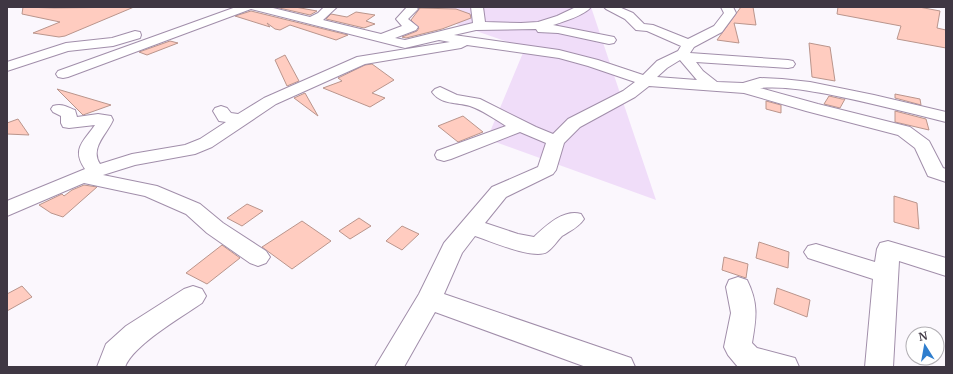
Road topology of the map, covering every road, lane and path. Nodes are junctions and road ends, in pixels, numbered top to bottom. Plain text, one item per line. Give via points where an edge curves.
1 (247, 7) edge
2 (255, 7) edge
3 (331, 7) edge
4 (477, 7) edge
5 (585, 7) edge
6 (610, 7) edge
7 (727, 7) edge
8 (412, 8) dead end
9 (312, 21) junction
10 (595, 24) dead end
11 (480, 26) junction
12 (522, 27) junction
13 (570, 32) junction
14 (439, 36) junction
15 (380, 37) junction
16 (158, 40) junction
17 (609, 40) dead end
18 (469, 42) junction
19 (686, 52) junction
20 (362, 60) junction
21 (788, 64) dead end
22 (7, 67) edge
23 (63, 74) dead end
24 (646, 81) junction
25 (713, 86) junction
26 (745, 88) junction
27 (440, 92) dead end
28 (59, 109) dead end
29 (221, 111) dead end
30 (946, 117) edge
31 (240, 120) junction
32 (521, 126) junction
33 (556, 141) junction
34 (444, 155) dead end
35 (89, 174) junction
36 (946, 176) edge
37 (7, 209) edge
38 (573, 219) dead end
39 (471, 226) junction
40 (816, 252) dead end
41 (258, 258) dead end
42 (946, 267) edge
43 (885, 274) junction
44 (738, 287) dead end
45 (193, 296) dead end
46 (430, 299) junction
47 (111, 367) edge
48 (389, 367) edge
49 (621, 367) edge
50 (784, 367) edge
51 (879, 367) edge

1 - 16 street
2 - 9 street
3 - 9 street
4 - 11 street
5 - 12 street via 550,23
6 - 19 street
7 - 19 street via 730,13 718,29
8 - 15 street via 402,19 412,27
9 - 15 street
10 - 13 street
11 - 12 street
11 - 14 street
12 - 13 street
13 - 17 street
14 - 15 street via 405,44
14 - 18 street
15 - 20 street
16 - 22 street via 138,34 113,42 66,47
16 - 23 street
18 - 20 street
18 - 24 street via 526,48 576,58
19 - 21 street
19 - 24 street via 665,61
19 - 25 street via 698,74
20 - 31 street via 270,101
24 - 25 street
24 - 33 street via 630,94 574,123
25 - 26 street
26 - 30 street via 751,83 770,81 827,89
26 - 36 street via 904,131 923,145 935,172
27 - 32 street via 453,99 474,102
28 - 35 street via 69,114 69,123 104,120 102,127 89,143
29 - 31 street via 225,117
31 - 35 street via 206,143 189,150 132,160
32 - 33 street
32 - 34 street
33 - 39 street via 546,170 499,192
35 - 37 street
35 - 41 street via 150,192 193,209 214,228
38 - 39 street via 553,232 539,246 516,242
39 - 46 street via 452,249
40 - 43 street
42 - 43 street via 888,249
43 - 51 street
44 - 50 street via 744,313 738,347 749,359
45 - 47 street via 136,334 116,353
46 - 48 street
46 - 49 street

